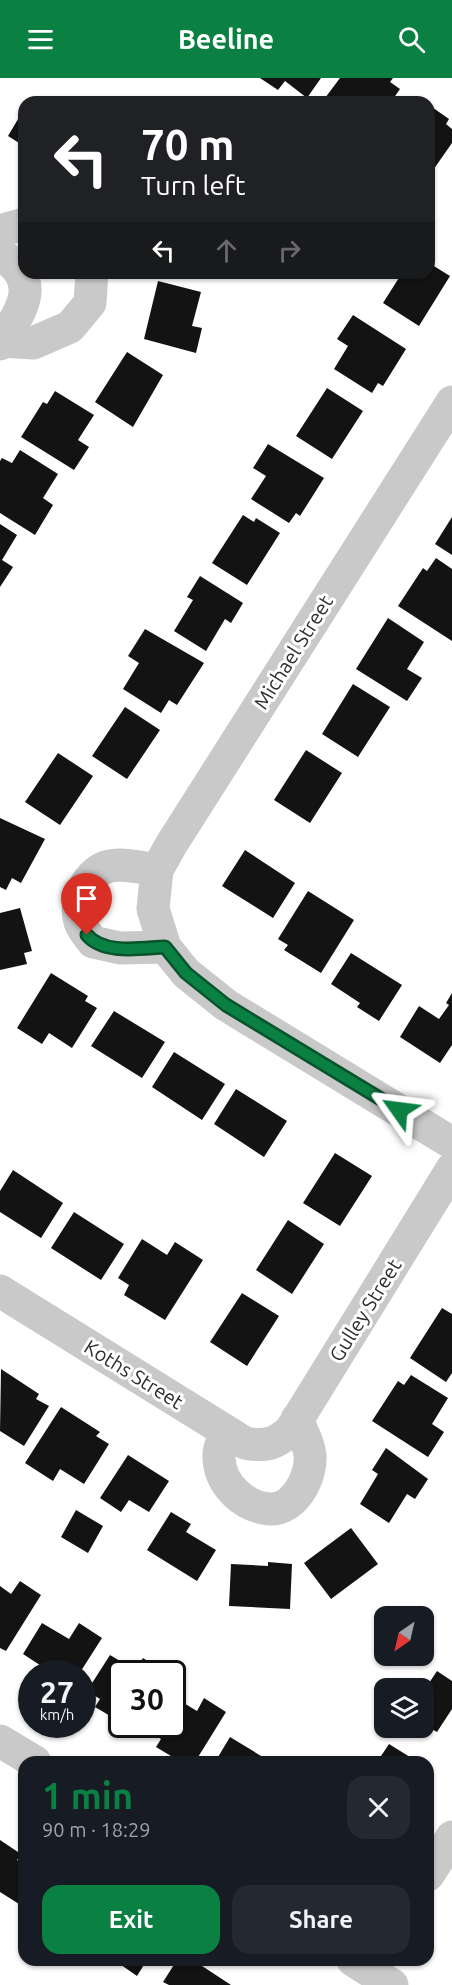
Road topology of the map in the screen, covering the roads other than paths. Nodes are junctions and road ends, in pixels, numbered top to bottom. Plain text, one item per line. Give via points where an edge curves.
1 (18, 226) edge
2 (0, 231) edge
3 (0, 254) edge
4 (18, 269) edge
5 (23, 279) edge
6 (92, 279) edge
7 (1, 343) edge
8 (452, 402) edge
9 (157, 870) junction
10 (165, 947) junction
11 (452, 1143) edge
12 (452, 1169) edge
13 (0, 1291) edge
14 (297, 1419) junction
15 (226, 1432) junction
16 (271, 1444) joint
17 (0, 1741) edge
18 (25, 1756) edge
19 (452, 1837) edge
20 (434, 1866) edge

1 - 2 street
3 - 4 street
5 - 7 street via 26,297
6 - 7 street via 90,303 70,327 33,343
8 - 9 street, Michael Street
9 - 10 street, Michael Street via 153,909
9 - 10 street via 123,864 107,866 83,888 79,921 93,942 120,948
10 - 11 street via 186,973 226,1005
12 - 14 street, Gulley Street
13 - 15 street, Koths Street
14 - 15 street via 310,1455 307,1481 291,1502 273,1509 253,1505 231,1491 221,1474 218,1456
14 - 16 street, Gulley Street via 291,1430
15 - 16 street, Koths Street via 245,1443
17 - 18 street
19 - 20 street

